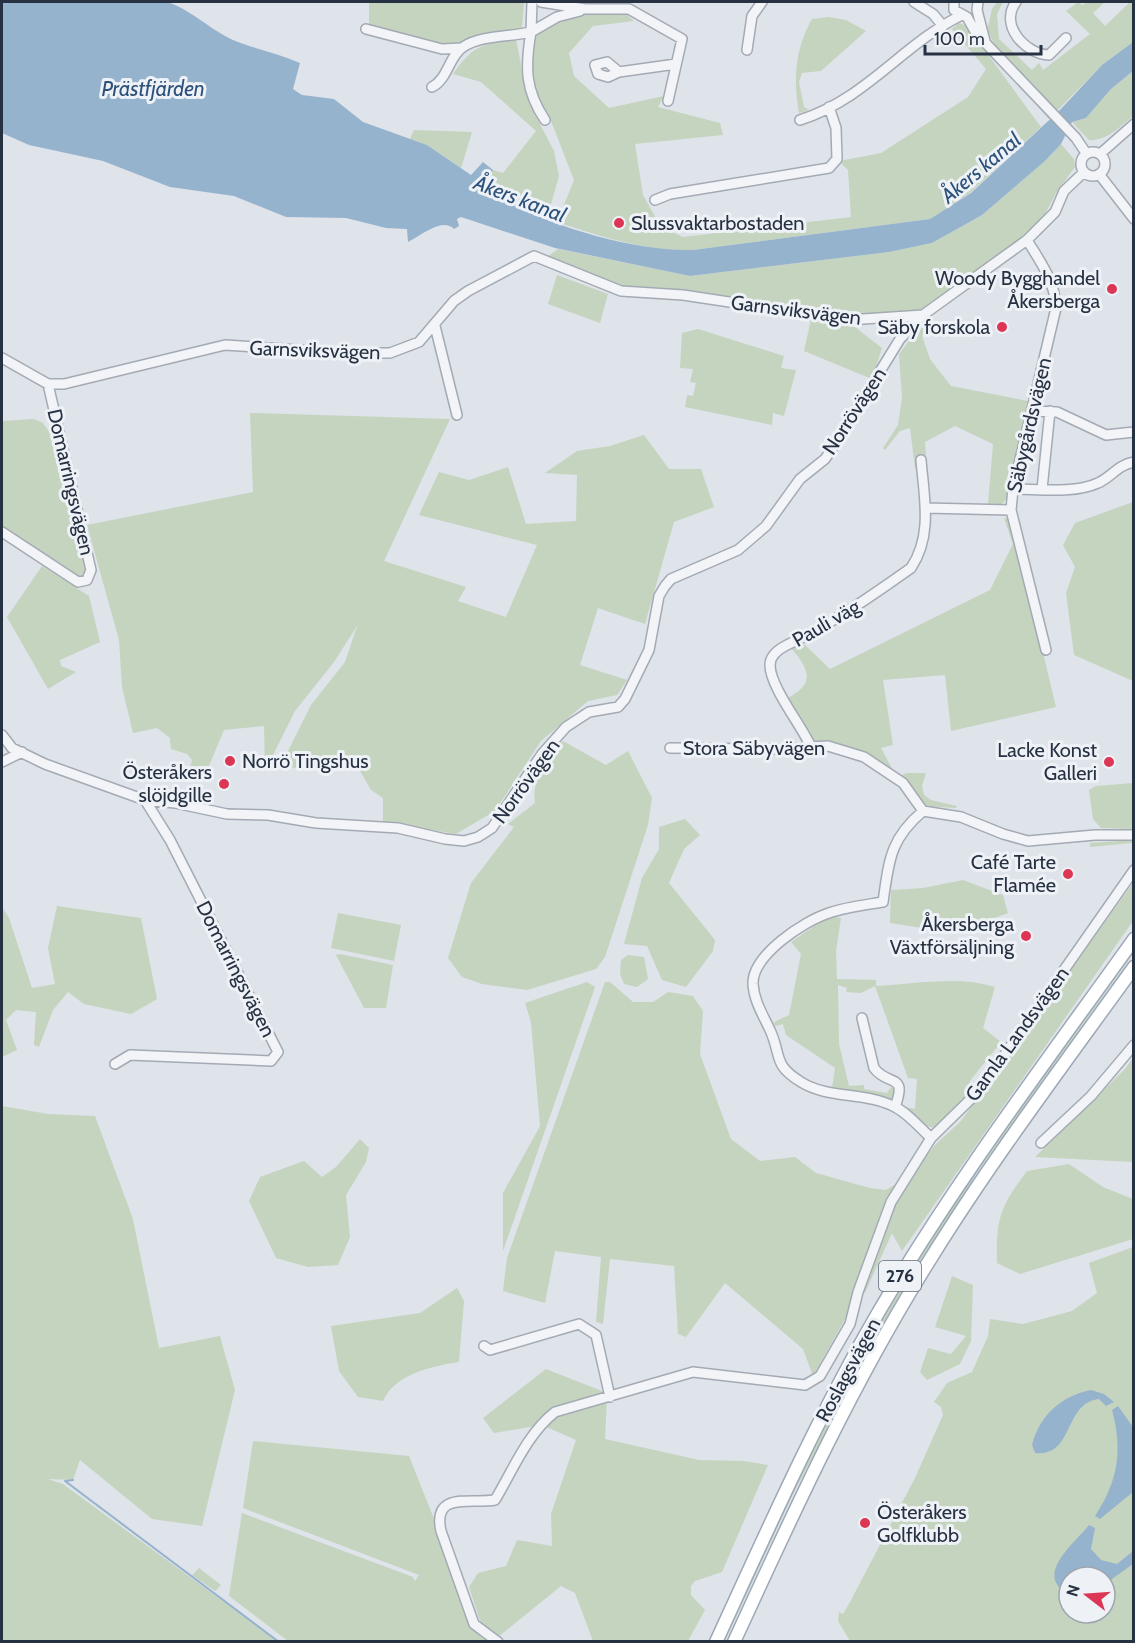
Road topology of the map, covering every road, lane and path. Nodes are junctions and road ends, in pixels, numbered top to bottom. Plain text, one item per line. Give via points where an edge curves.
1 (532, 2) edge
2 (541, 2) edge
3 (762, 2) edge
4 (914, 2) edge
5 (1016, 2) edge
6 (630, 5) edge
7 (979, 5) edge
8 (957, 8) edge
9 (585, 9) junction
10 (943, 26) junction
11 (366, 29) dead end
12 (531, 32) junction
13 (1066, 38) dead end
14 (985, 41) junction
15 (462, 48) junction
16 (747, 50) dead end
17 (676, 64) junction
18 (619, 72) dead end
19 (432, 87) dead end
20 (668, 101) dead end
21 (829, 107) junction
22 (545, 120) dead end
23 (800, 120) dead end
24 (1134, 124) edge
25 (1086, 153) junction
26 (1100, 154) junction
27 (1084, 172) junction
28 (1099, 174) junction
29 (655, 200) dead end
30 (1134, 219) edge
31 (1027, 240) junction
32 (923, 315) junction
33 (435, 326) junction
34 (2, 358) edge
35 (48, 384) junction
36 (1032, 411) junction
37 (1050, 411) junction
38 (458, 416) dead end
39 (1134, 432) edge
40 (921, 460) dead end
41 (1134, 462) edge
42 (1013, 489) junction
43 (1042, 489) junction
44 (925, 508) junction
45 (1011, 510) junction
46 (2, 532) edge
47 (1046, 651) dead end
48 (2, 735) edge
49 (810, 747) junction
50 (670, 748) dead end
51 (22, 752) junction
52 (2, 762) edge
53 (145, 800) junction
54 (923, 811) junction
55 (1134, 835) edge
56 (1134, 870) edge
57 (1134, 939) edge
58 (1134, 967) edge
59 (862, 1018) dead end
60 (1134, 1045) edge
61 (115, 1064) dead end
62 (895, 1107) junction
63 (931, 1138) junction
64 (1041, 1143) dead end
65 (484, 1346) dead end
66 (610, 1397) junction
67 (498, 1641) edge
68 (716, 1641) edge
69 (734, 1641) edge

1 - 12 street
2 - 9 street
3 - 16 street via 752,16
4 - 10 street
5 - 13 street via 1010,20 1029,49 1038,55 1049,55
6 - 9 street
6 - 17 street via 682,39
7 - 8 street
7 - 14 street
8 - 10 street
8 - 14 street
9 - 12 street via 557,16
10 - 21 street via 864,88
11 - 15 street via 442,49
12 - 15 street via 483,40
12 - 22 street via 527,72 532,101
14 - 25 street
15 - 19 street via 439,84
17 - 18 street
17 - 20 street
21 - 23 street
21 - 29 street via 836,128 837,159 829,168 670,194
24 - 26 street
25 - 26 street
25 - 27 street via 1081,164
26 - 28 street via 1105,164
27 - 28 street via 1090,176
27 - 31 street, Norrövägen via 1064,191 1055,212
28 - 30 street
31 - 32 street, Norrövägen
31 - 36 street, Säbygårdsvägen via 1050,277 1056,308
32 - 33 street, Garnsviksvägen via 848,320 683,295 621,291 534,256 468,291 454,301
32 - 53 street, Norrövägen via 900,339 825,459 800,479 766,526 738,550 671,579 665,586 659,596 649,650 625,699 618,707 589,712 566,727 542,754 492,828 478,837 464,841 445,839 398,828 227,814
33 - 35 street, Garnsviksvägen via 419,342 390,353 225,345 64,384
33 - 38 street
34 - 35 street
35 - 46 street, Domarringsvägen via 91,570 87,580 78,582
36 - 37 street
36 - 42 street, Säbygårdsvägen
37 - 39 street via 1106,435
37 - 43 street
40 - 44 street, Pauli väg
41 - 43 street via 1114,469 1098,483
42 - 43 street
42 - 45 street, Säbygårdsvägen
44 - 45 street
44 - 49 street, Pauli väg via 925,538 911,568 831,624 777,650 772,660 774,679
45 - 47 street, Säbygårdsvägen
48 - 51 street, Norrövägen via 12,748
49 - 50 street, Stora Säbyvägen
49 - 54 street, Stora Säbyvägen via 828,746 864,757 903,783
51 - 52 street
51 - 53 street, Norrövägen
53 - 61 street, Domarringsvägen via 170,840 278,1052 271,1062 130,1055
54 - 55 street via 961,817 1028,841
54 - 62 street via 903,828 883,902 830,912 807,923 772,948 756,968 753,982 778,1062 794,1077 812,1088
56 - 63 street, Gamla Landsvägen via 980,1090
57 - 68 main road, Roslagsvägen / 276 via 944,1206 878,1314 807,1448
58 - 69 main road, Roslagsvägen / 276 via 991,1166 896,1316 832,1432
59 - 62 street via 874,1068 900,1087
60 - 64 street via 1092,1096
62 - 63 street
63 - 66 street, Gamla Landsvägen via 891,1202 850,1324 820,1376 805,1385 693,1372
65 - 66 street via 490,1350 579,1324 596,1335
66 - 67 street via 555,1412 541,1422 495,1500 453,1501 442,1509 438,1519 441,1531 474,1624

